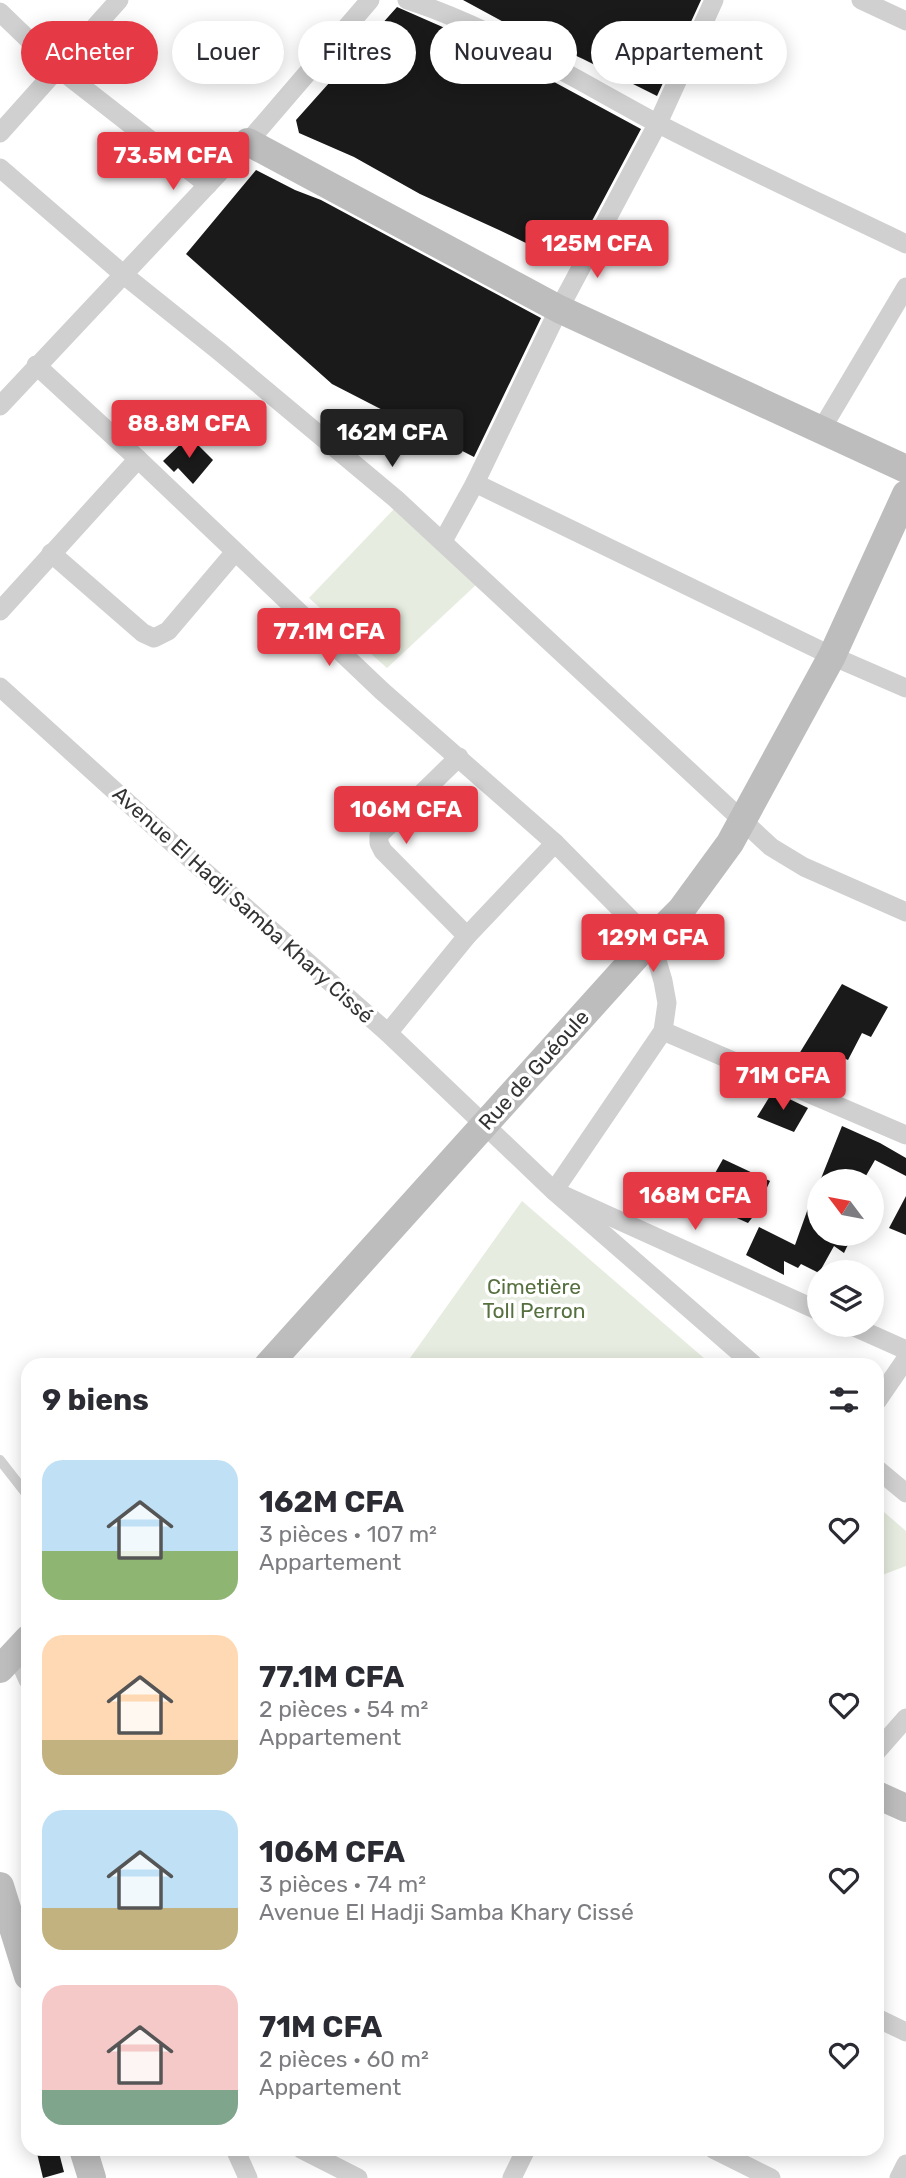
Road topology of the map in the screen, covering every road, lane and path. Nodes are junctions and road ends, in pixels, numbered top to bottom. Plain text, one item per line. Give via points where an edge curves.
1 (120, 0) edge
2 (370, 0) edge
3 (407, 0) edge
4 (713, 0) edge
5 (861, 0) edge
6 (0, 12) edge
7 (101, 21) edge
8 (906, 21) edge
9 (21, 32) edge
10 (44, 84) edge
11 (79, 84) edge
12 (658, 123) junction
13 (0, 133) edge
14 (248, 142) junction
15 (0, 168) edge
16 (208, 185) junction
17 (906, 244) edge
18 (124, 275) junction
19 (906, 287) edge
20 (559, 309) junction
21 (36, 365) junction
22 (0, 406) edge
23 (821, 430) junction
24 (138, 459) junction
25 (906, 469) edge
26 (475, 483) junction
27 (906, 494) edge
28 (443, 541) junction
29 (235, 552) junction
30 (51, 553) junction
31 (0, 611) edge
32 (832, 656) junction
33 (0, 687) edge
34 (906, 688) edge
35 (459, 757) junction
36 (741, 819) junction
37 (555, 843) junction
38 (906, 912) edge
39 (467, 936) junction
40 (651, 940) junction
41 (663, 1031) junction
42 (388, 1033) junction
43 (486, 1124) junction
44 (906, 1135) edge
45 (554, 1191) junction
46 (807, 1306) edge
47 (877, 1337) edge
48 (906, 1350) edge
49 (274, 1358) edge
50 (746, 1358) edge
51 (906, 1359) edge
52 (884, 1391) edge
53 (0, 1460) edge
54 (884, 1475) edge
55 (21, 1487) edge
56 (906, 1493) edge
57 (906, 1718) edge
58 (884, 1743) edge
59 (884, 1798) edge
60 (906, 1808) edge
61 (0, 1886) edge
62 (21, 1954) edge
63 (884, 2021) edge
64 (906, 2032) edge
65 (85, 2156) edge
66 (238, 2156) edge
67 (315, 2156) edge
68 (523, 2156) edge
69 (727, 2156) edge
70 (906, 2164) edge
71 (92, 2178) edge
72 (247, 2178) edge
73 (358, 2178) edge
74 (512, 2178) edge
75 (771, 2178) edge
76 (899, 2178) edge

1 - 7 street
2 - 14 street
3 - 12 street via 434,8
4 - 12 street
5 - 8 street
6 - 9 street
10 - 13 street
11 - 16 street
12 - 17 street
12 - 20 street
14 - 16 street
14 - 20 main road
15 - 18 street
16 - 18 street
18 - 21 street
18 - 28 street
19 - 23 street
20 - 23 main road
20 - 26 street
21 - 22 street
21 - 24 street
23 - 25 main road
24 - 29 street
24 - 30 street
26 - 28 street
26 - 32 street
27 - 32 main road, Rue de Guéoule
28 - 36 street
29 - 30 street via 167,631 154,638
29 - 35 street
30 - 31 street
32 - 34 street
32 - 36 main road, Rue de Guéoule
33 - 42 street, Avenue El Hadji Samba Khary Cissé
35 - 37 street
35 - 39 street via 379,835 379,843
36 - 38 street via 771,847 804,867
36 - 40 main road, Rue de Guéoule via 730,843 681,911
37 - 39 street
37 - 40 street
39 - 42 street
40 - 41 street via 667,1003
40 - 43 main road, Rue de Guéoule
41 - 44 street
41 - 45 street
42 - 43 street, Avenue El Hadji Samba Khary Cissé
43 - 45 street, Avenue El Hadji Samba Khary Cissé
43 - 49 main road, Rue de Guéoule
45 - 46 street
45 - 50 street, Avenue El Hadji Samba Khary Cissé
47 - 48 street
51 - 52 street
53 - 55 lane
54 - 56 street
57 - 58 street
59 - 60 main road
61 - 62 main road
63 - 64 street
65 - 71 main road
66 - 72 street
67 - 73 street
68 - 74 street
69 - 75 street
70 - 76 street

